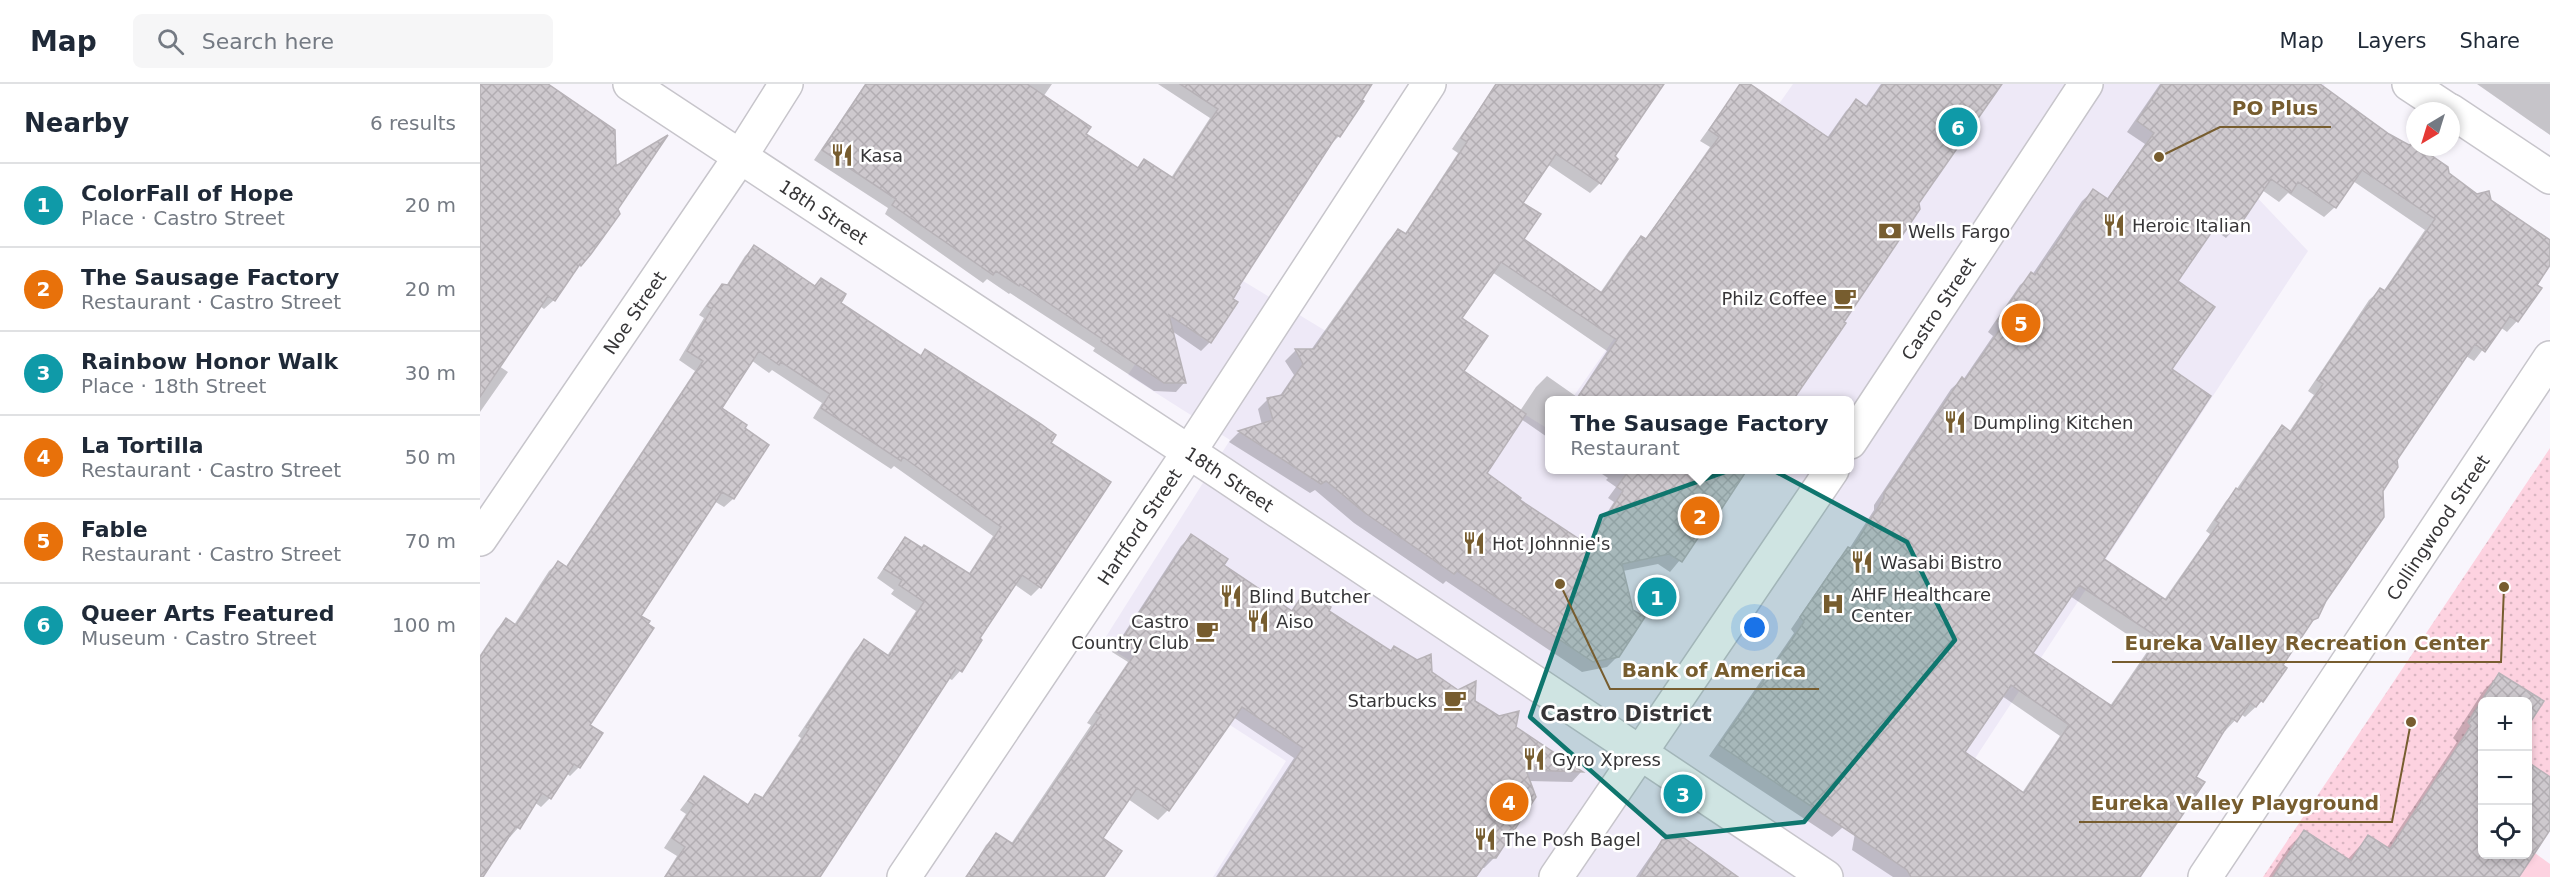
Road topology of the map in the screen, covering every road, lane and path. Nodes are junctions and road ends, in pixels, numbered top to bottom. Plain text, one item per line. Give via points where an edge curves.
1 (630, 84) edge
2 (786, 84) edge
3 (1429, 84) edge
4 (2086, 84) edge
5 (2409, 84) edge
6 (2437, 102) edge
7 (2460, 117) edge
8 (740, 157) junction
9 (2550, 177) edge
10 (2550, 358) edge
11 (1854, 436) edge
12 (1189, 452) junction
13 (1829, 474) edge
14 (480, 539) edge
15 (1640, 751) junction
16 (903, 877) edge
17 (1557, 877) edge
18 (1826, 877) edge
19 (2205, 877) edge

1 - 8 street, 18th Street
2 - 8 street, Noe Street
3 - 12 street, Hartford Street
4 - 11 street, Castro Street
5 - 6 street
7 - 9 street
8 - 12 street, 18th Street
8 - 14 street, Noe Street
10 - 19 street, Collingwood Street
12 - 15 street, 18th Street
12 - 16 street, Hartford Street
13 - 15 street
15 - 17 street
15 - 18 street, 18th Street

